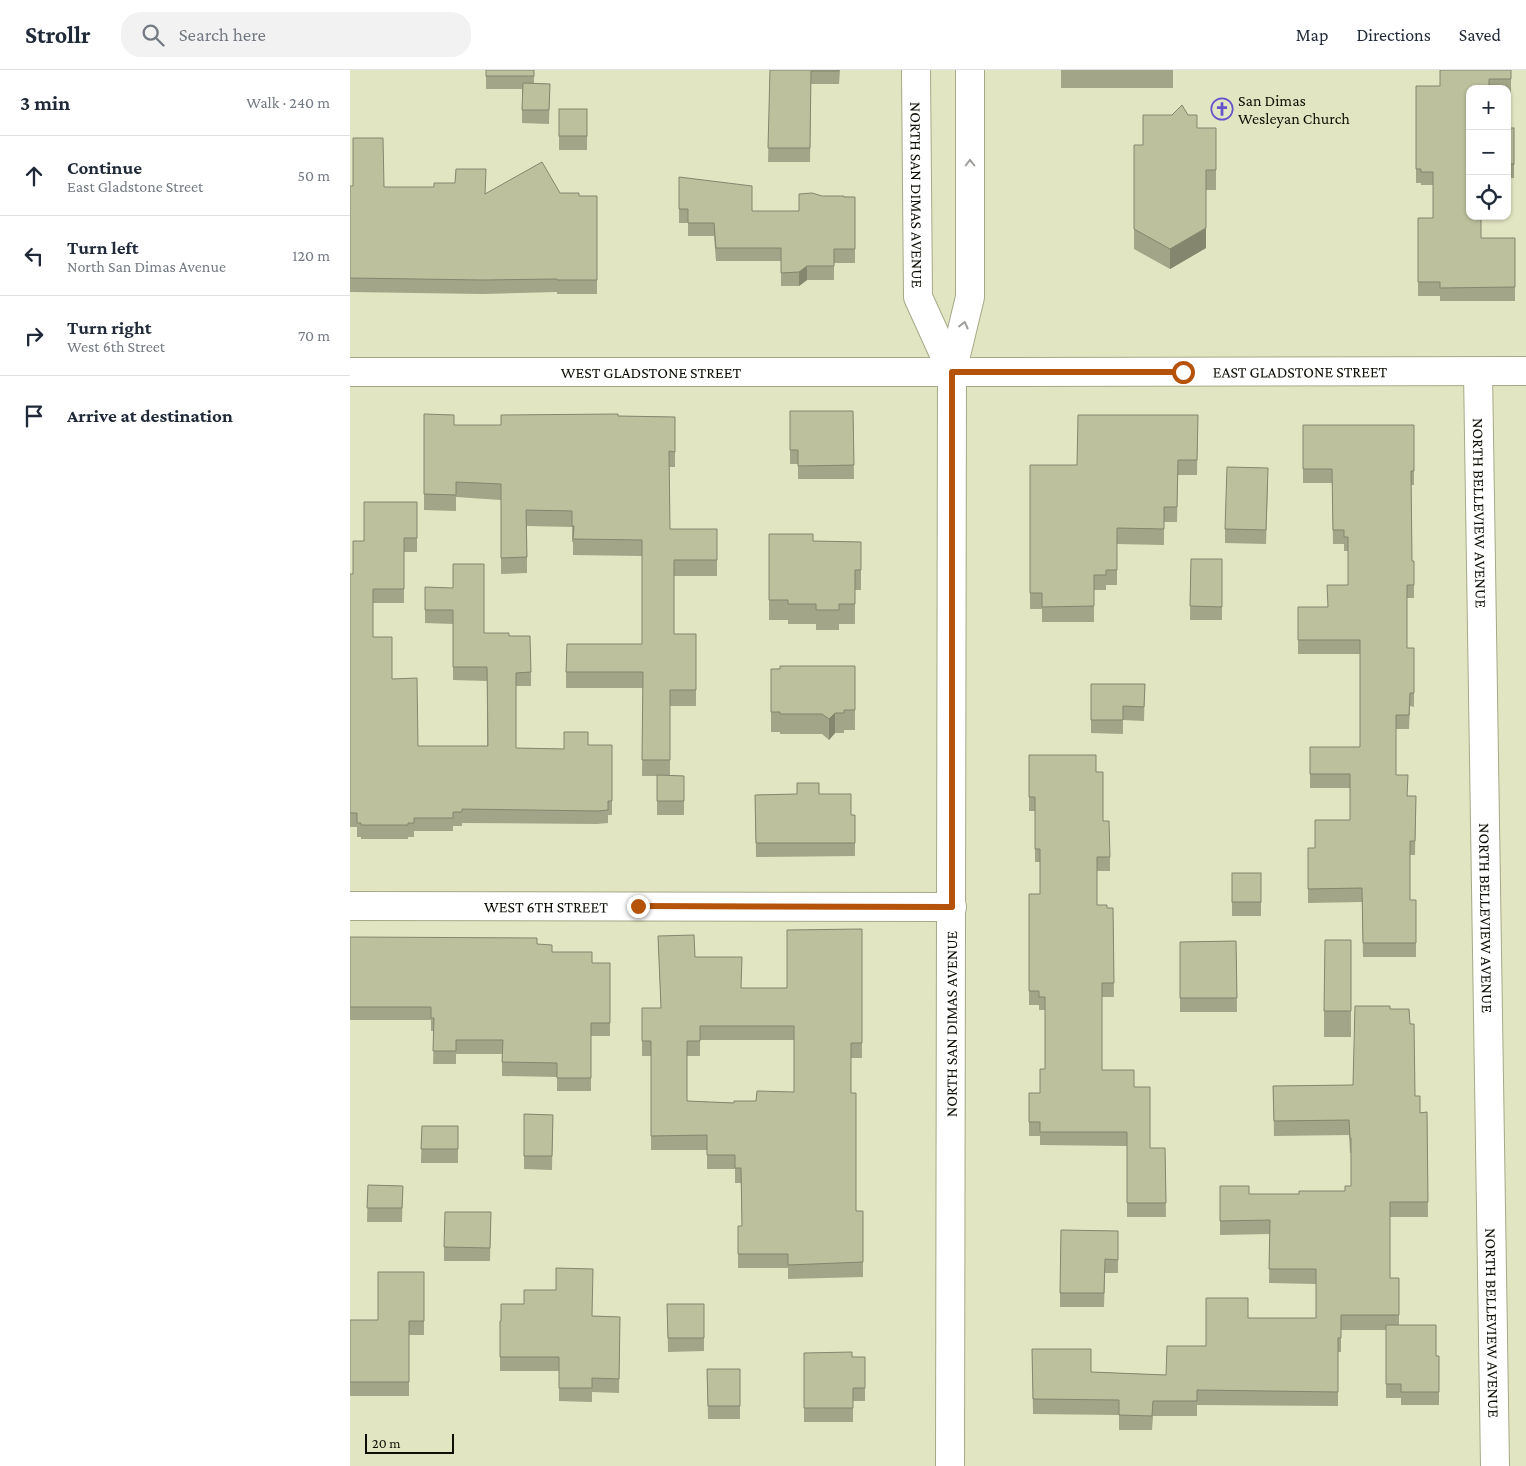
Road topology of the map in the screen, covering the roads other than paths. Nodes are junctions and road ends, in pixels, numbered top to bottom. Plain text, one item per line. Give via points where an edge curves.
1 (916, 70) edge
2 (970, 70) edge
3 (1526, 371) edge
4 (350, 372) edge
5 (952, 372) junction
6 (1478, 372) junction
7 (350, 906) edge
8 (952, 907) junction
9 (950, 1466) edge
10 (1495, 1466) edge

1 - 5 main road, NORTH SAN DIMAS AVENUE via 918,297
5 -> 2 main road, NORTH SAN DIMAS AVENUE via 970,297
3 - 6 main road, EAST GLADSTONE STREET
4 - 5 main road, WEST GLADSTONE STREET
5 - 6 main road, EAST GLADSTONE STREET
5 - 8 main road, NORTH SAN DIMAS AVENUE
6 - 10 main road, NORTH BELLEVIEW AVENUE
7 - 8 main road, WEST 6TH STREET
8 - 9 main road, NORTH SAN DIMAS AVENUE

